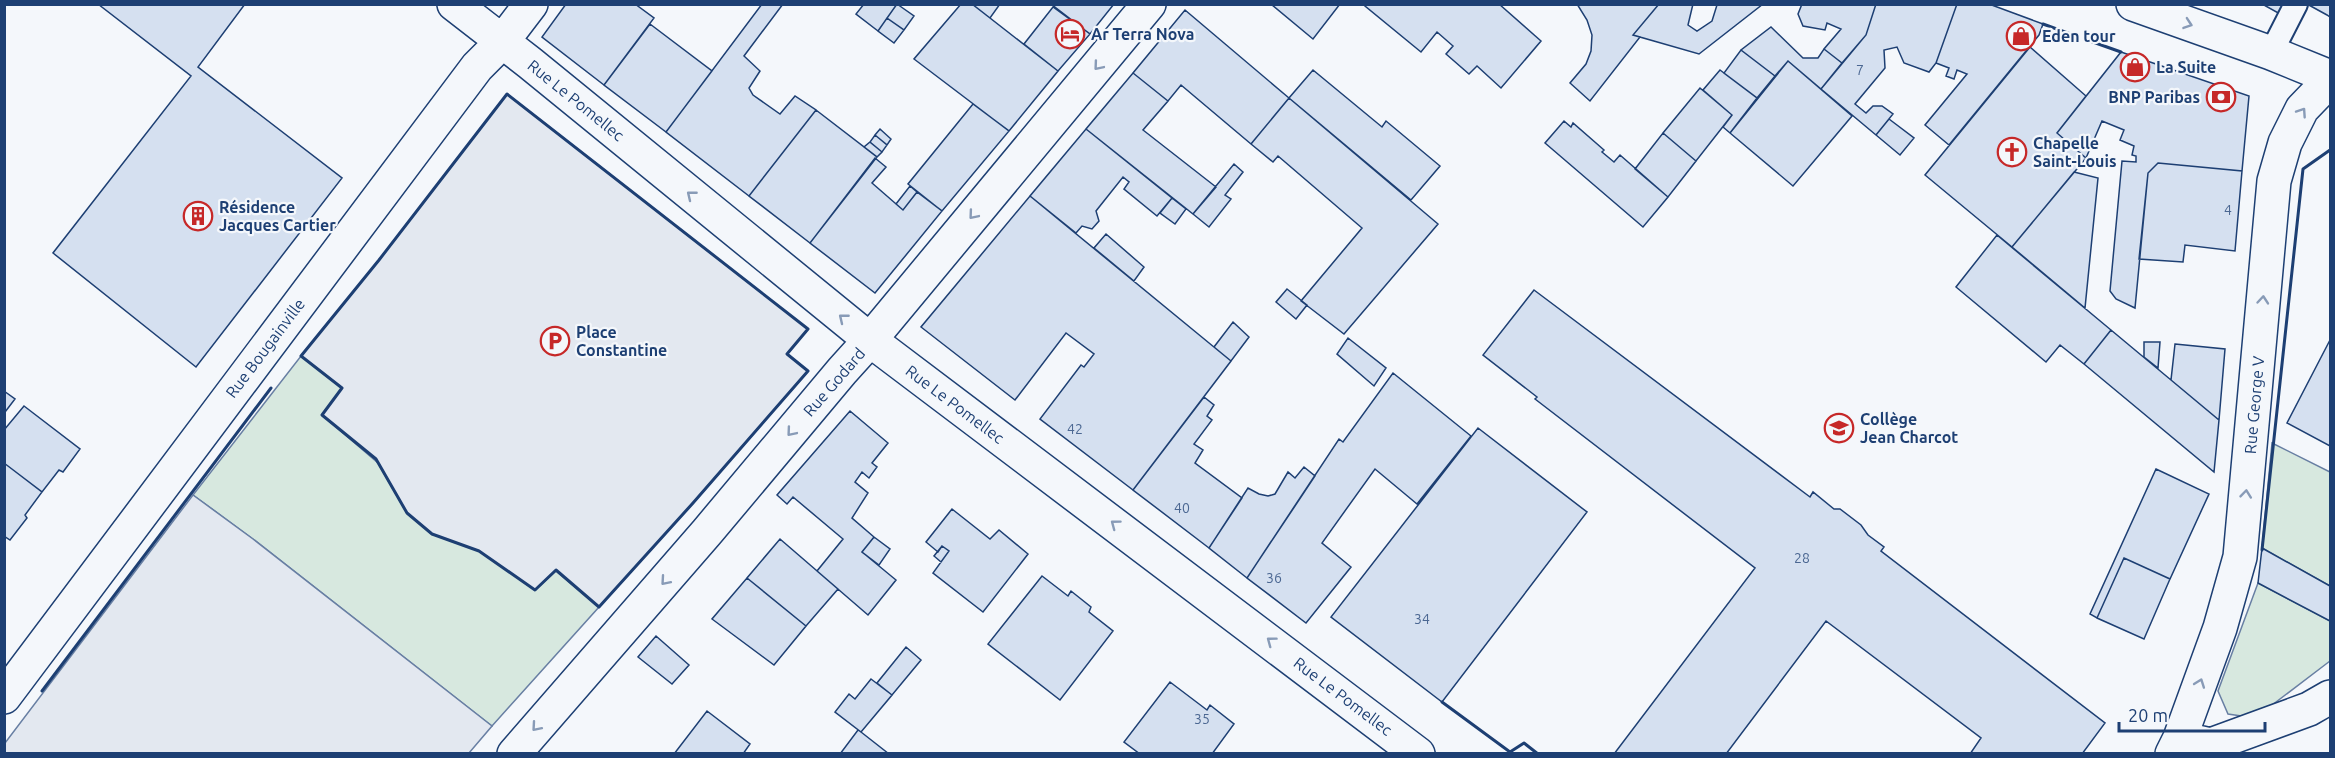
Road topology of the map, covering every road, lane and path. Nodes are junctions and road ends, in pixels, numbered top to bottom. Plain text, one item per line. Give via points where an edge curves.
1 (454, 4) edge
2 (531, 4) edge
3 (1149, 4) edge
4 (2133, 4) edge
5 (2296, 4) edge
6 (502, 42) junction
7 (2271, 53) junction
8 (2331, 78) edge
9 (870, 340) junction
10 (4, 697) edge
11 (2331, 697) edge
12 (2176, 746) edge
13 (514, 753) edge
14 (1418, 753) edge

1 - 6 street, Rue Le Pomellec
2 - 6 street, Rue Bougainville
3 -> 9 street, Rue Godard
4 -> 7 street
5 - 7 lane
9 -> 6 street, Rue Le Pomellec
6 - 10 street, Rue Bougainville via 472,73
7 - 8 street
12 -> 8 street, Rue George V via 2220,628 2240,557 2274,181 2285,143 2302,110
9 -> 13 street, Rue Godard
14 -> 9 street, Rue Le Pomellec
11 - 12 street, Rue George V via 2211,745

